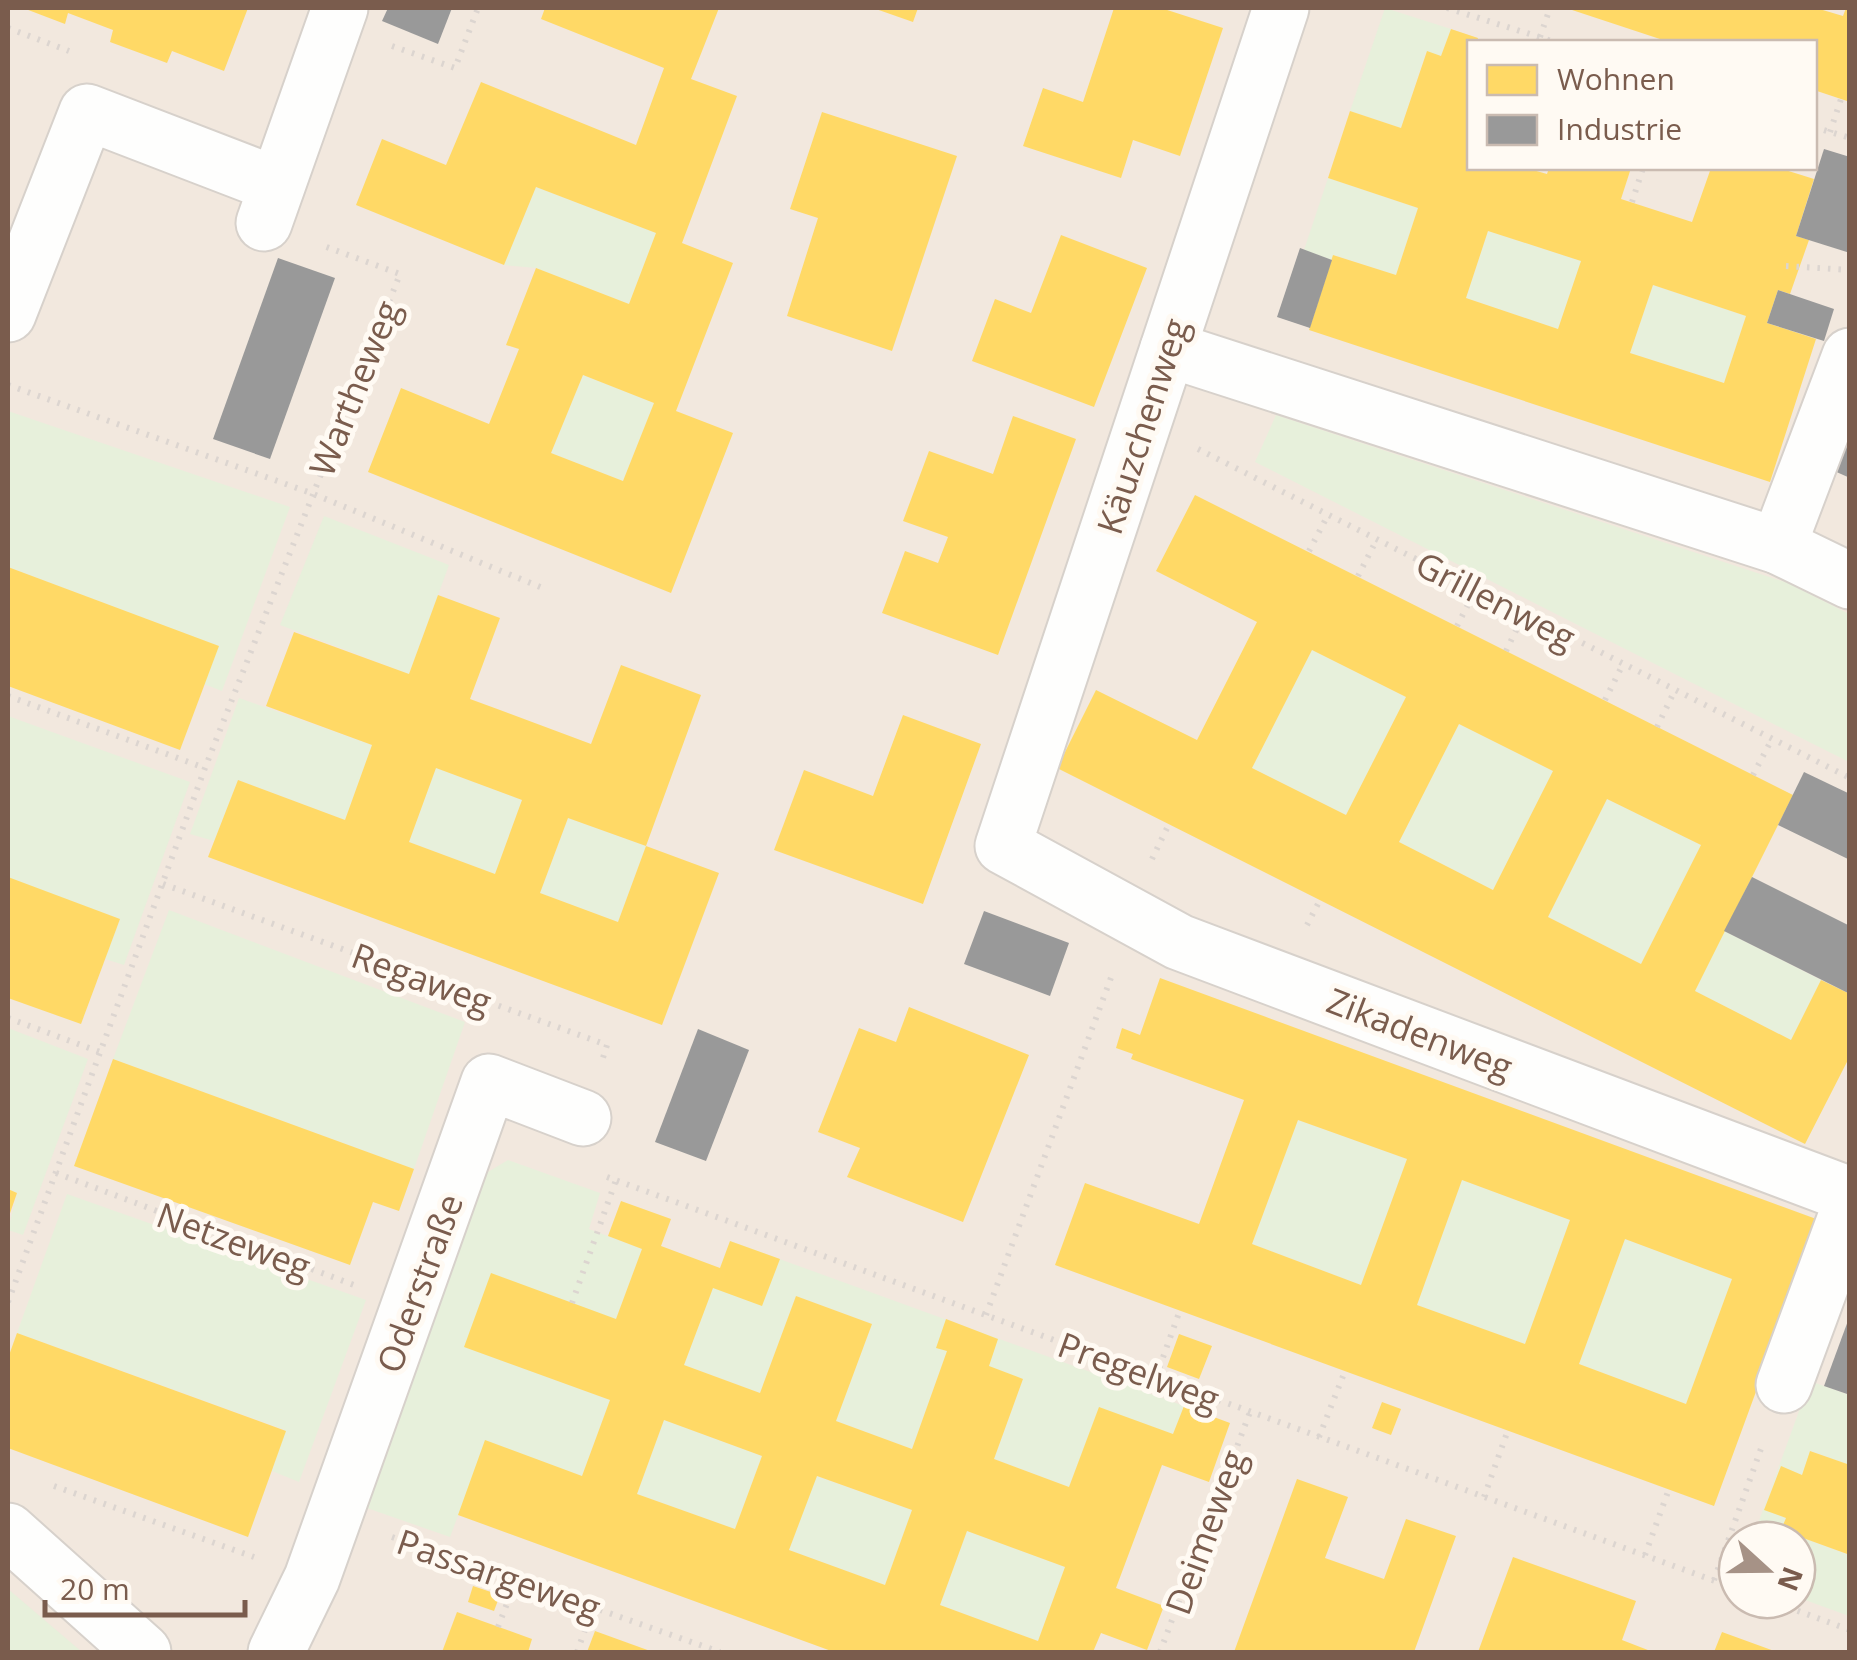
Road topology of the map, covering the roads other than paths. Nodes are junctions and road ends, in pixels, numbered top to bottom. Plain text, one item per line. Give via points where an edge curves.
1 (1281, 8) edge
2 (337, 16) edge
3 (8, 314) edge
4 (1168, 349) junction
5 (1850, 356) edge
6 (1778, 546) junction
7 (1850, 581) edge
8 (1003, 846) joint
9 (583, 1118) road end
10 (1850, 1195) edge
11 (1850, 1206) edge
12 (1784, 1386) road end
13 (8, 1531) edge
14 (143, 1652) edge
15 (276, 1652) edge

1 - 4 street, Käuzchenweg
2 - 3 street via 271,204 86,112
4 - 6 street
4 - 8 street, Käuzchenweg
5 - 6 street
6 - 7 street
8 - 10 street, Zikadenweg via 1196,949
9 - 15 street, Oderstraße via 489,1082 312,1578
11 - 12 street
13 - 14 street

